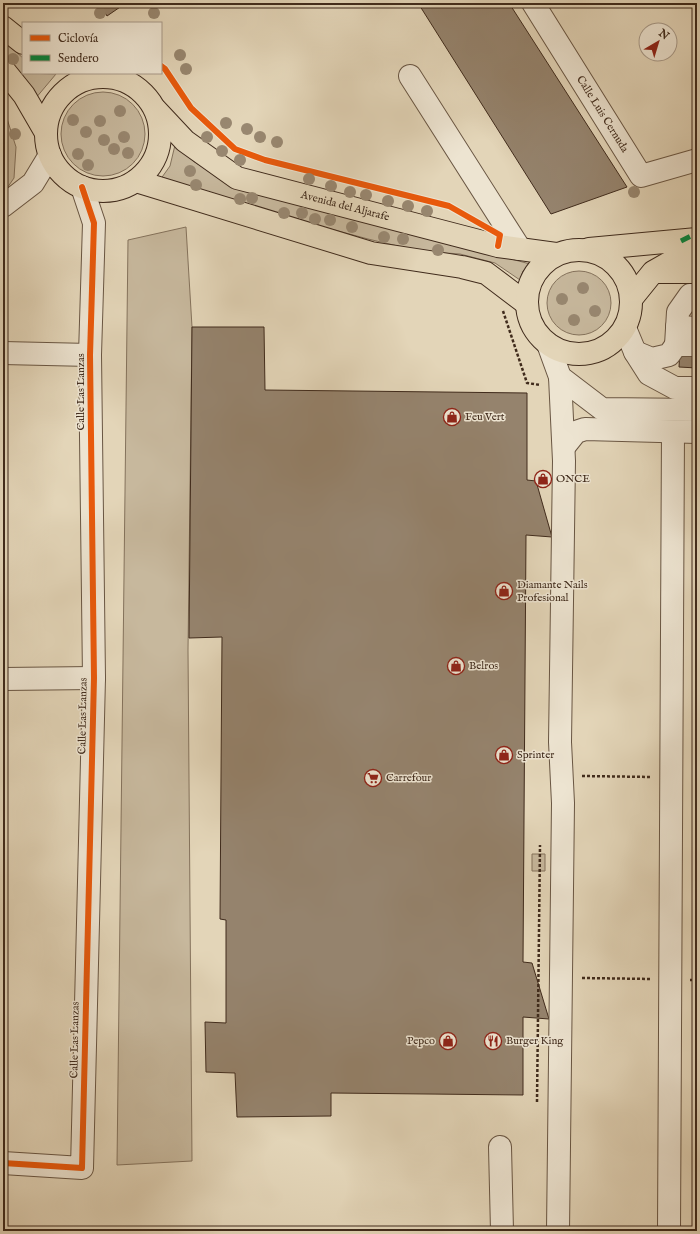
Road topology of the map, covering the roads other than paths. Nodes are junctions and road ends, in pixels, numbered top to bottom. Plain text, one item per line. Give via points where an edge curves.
1 (533, 3) edge
2 (3, 27) edge
3 (22, 42) edge
4 (3, 68) edge
5 (87, 75) edge
6 (410, 76) dead end
7 (156, 110) junction
8 (46, 133) junction
9 (50, 155) junction
10 (697, 160) edge
11 (136, 181) junction
12 (82, 187) junction
13 (3, 206) edge
14 (697, 239) edge
15 (697, 247) edge
16 (520, 250) junction
17 (586, 250) junction
18 (556, 254) junction
19 (653, 272) junction
20 (697, 272) edge
21 (697, 296) edge
22 (632, 298) junction
23 (527, 304) junction
24 (625, 328) junction
25 (687, 336) edge
26 (548, 344) junction
27 (635, 352) junction
28 (3, 353) edge
29 (90, 355) junction
30 (552, 381) junction
31 (697, 388) edge
32 (697, 410) edge
33 (673, 432) junction
34 (697, 432) edge
35 (564, 447) junction
36 (94, 678) junction
37 (3, 679) edge
38 (500, 1147) dead end
39 (3, 1163) edge
40 (502, 1231) edge
41 (558, 1231) edge
42 (669, 1231) edge

1 - 10 street, Calle Luis Cernuda via 641,176
2 - 3 main road
4 - 8 main road via 24,95
5 - 7 main road via 111,76 129,82 145,94
5 - 8 main road via 58,97 49,114
6 - 16 street
7 - 11 main road via 161,130 159,149 150,167
7 - 16 main road, Avenida del Aljarafe via 185,141 237,178
8 - 9 main road
9 - 12 main road via 68,180
9 - 13 street via 33,183
11 - 12 main road via 119,189 100,191
11 - 23 main road via 371,253 486,273
12 - 29 street, Calle Las Lanzas via 94,222
14 - 17 main road
15 - 19 main road
16 - 18 main road, Avenida del Aljarafe
17 - 18 main road
17 - 22 main road via 603,255 618,266 628,281
18 - 23 main road via 534,275 528,289
19 - 20 main road
19 - 22 main road
21 - 25 street via 690,295 678,312
22 - 24 main road via 631,313
23 - 26 main road via 530,320 537,333
24 - 26 main road via 614,342 599,351 581,354 564,352
24 - 27 street
25 - 27 street via 669,355 652,360
26 - 30 street
27 - 31 street via 649,374 675,388
28 - 29 street
29 - 36 street, Calle Las Lanzas
30 - 32 street via 602,409
30 - 35 street
33 - 34 street
33 - 35 street via 585,429 576,432
33 - 42 street
35 - 41 street
36 - 37 street
36 - 39 street, Calle Las Lanzas via 82,1168
38 - 40 street

